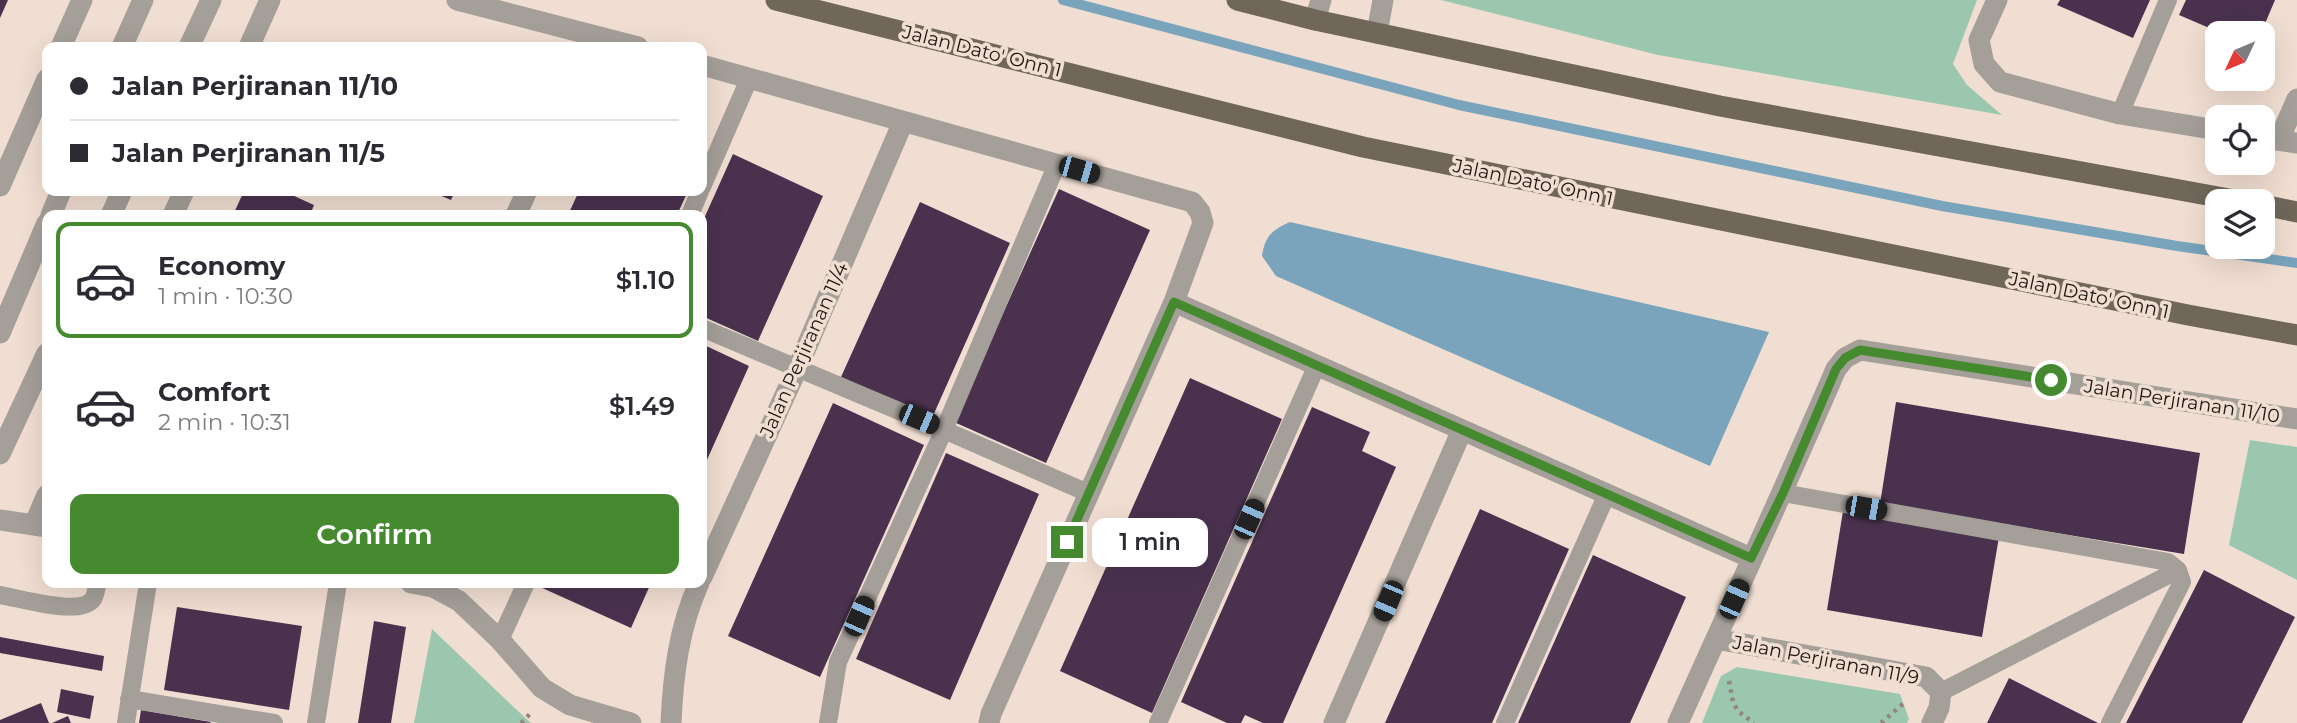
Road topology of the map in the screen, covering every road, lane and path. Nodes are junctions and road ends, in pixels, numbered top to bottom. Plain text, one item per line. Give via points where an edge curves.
1 (82, 0) edge
2 (143, 0) edge
3 (211, 0) edge
4 (270, 0) edge
5 (457, 0) edge
6 (776, 0) edge
7 (1237, 0) edge
8 (1383, 0) edge
9 (1997, 0) edge
10 (2168, 0) edge
11 (1318, 10) edge
12 (1377, 33) junction
13 (63, 42) edge
14 (124, 42) edge
15 (191, 42) edge
16 (251, 42) edge
17 (596, 42) edge
18 (707, 67) edge
19 (748, 79) junction
20 (42, 90) edge
21 (2297, 99) edge
22 (2120, 114) junction
23 (903, 122) junction
24 (2205, 128) edge
25 (2280, 140) edge
26 (1057, 164) junction
27 (707, 175) edge
28 (0, 186) edge
29 (2205, 195) edge
30 (2275, 207) edge
31 (2297, 212) edge
32 (42, 235) edge
33 (1174, 302) junction
34 (707, 330) edge
35 (0, 333) edge
36 (2297, 335) edge
37 (42, 364) edge
38 (1317, 365) junction
39 (797, 369) junction
40 (2297, 419) edge
41 (944, 430) junction
42 (1462, 430) junction
43 (0, 454) edge
44 (1088, 493) junction
45 (1783, 493) junction
46 (1607, 494) junction
47 (0, 520) edge
48 (40, 526) edge
49 (1751, 558) junction
50 (707, 566) edge
51 (2179, 570) junction
52 (96, 588) edge
53 (147, 588) edge
54 (337, 588) edge
55 (435, 588) edge
56 (524, 588) edge
57 (697, 588) edge
58 (0, 595) edge
59 (1716, 639) junction
60 (500, 640) junction
61 (1941, 692) junction
62 (129, 699) junction
63 (126, 723) edge
64 (274, 723) edge
65 (316, 723) edge
66 (631, 723) edge
67 (671, 723) edge
68 (828, 723) edge
69 (989, 723) edge
70 (1158, 723) edge
71 (1334, 723) edge
72 (1505, 723) edge
73 (1678, 723) edge
74 (1754, 723) edge
75 (1932, 723) edge
76 (2110, 723) edge

1 - 13 street
2 - 14 street
3 - 15 street
4 - 16 street
5 - 17 street
6 - 36 main road, Jalan Dato' Onn 1 via 1363,147
7 - 11 main road
8 - 12 street
9 - 22 street via 1979,40 1984,64 2000,82
10 - 22 lane
11 - 12 main road
12 - 29 main road via 1720,106
18 - 19 street
19 - 23 street
19 - 27 lane
20 - 28 street
21 - 25 street
22 - 24 street
23 - 26 street
23 - 39 street, Jalan Perjiranan 11/4
26 - 33 street via 1192,202 1203,223
26 - 41 lane
30 - 31 main road
32 - 35 street
33 - 38 street
33 - 44 street
34 - 39 lane
37 - 43 street
38 - 42 street
38 - 70 lane
39 - 41 lane
39 - 50 street, Jalan Perjiranan 11/4
40 - 45 street, Jalan Perjiranan 11/10 via 1860,350 1836,369
41 - 44 lane
41 - 68 lane via 838,662
42 - 46 street
42 - 71 street
44 - 69 street
45 - 49 street
45 - 51 lane via 2168,562
46 - 49 street
46 - 72 lane
47 - 48 street
49 - 59 street
51 - 61 lane
51 - 76 lane via 2182,582
52 - 58 lane via 93,599 84,606 68,608
53 - 62 lane
54 - 65 lane
55 - 60 street via 458,601
56 - 60 lane
57 - 67 street via 680,641
59 - 61 street, Jalan Perjiranan 11/9 via 1926,677
59 - 73 street
59 - 74 path via 1738,711
60 - 66 street via 542,688 570,705
61 - 75 street, Jalan Perjiranan 11/9
62 - 63 lane
62 - 64 lane

